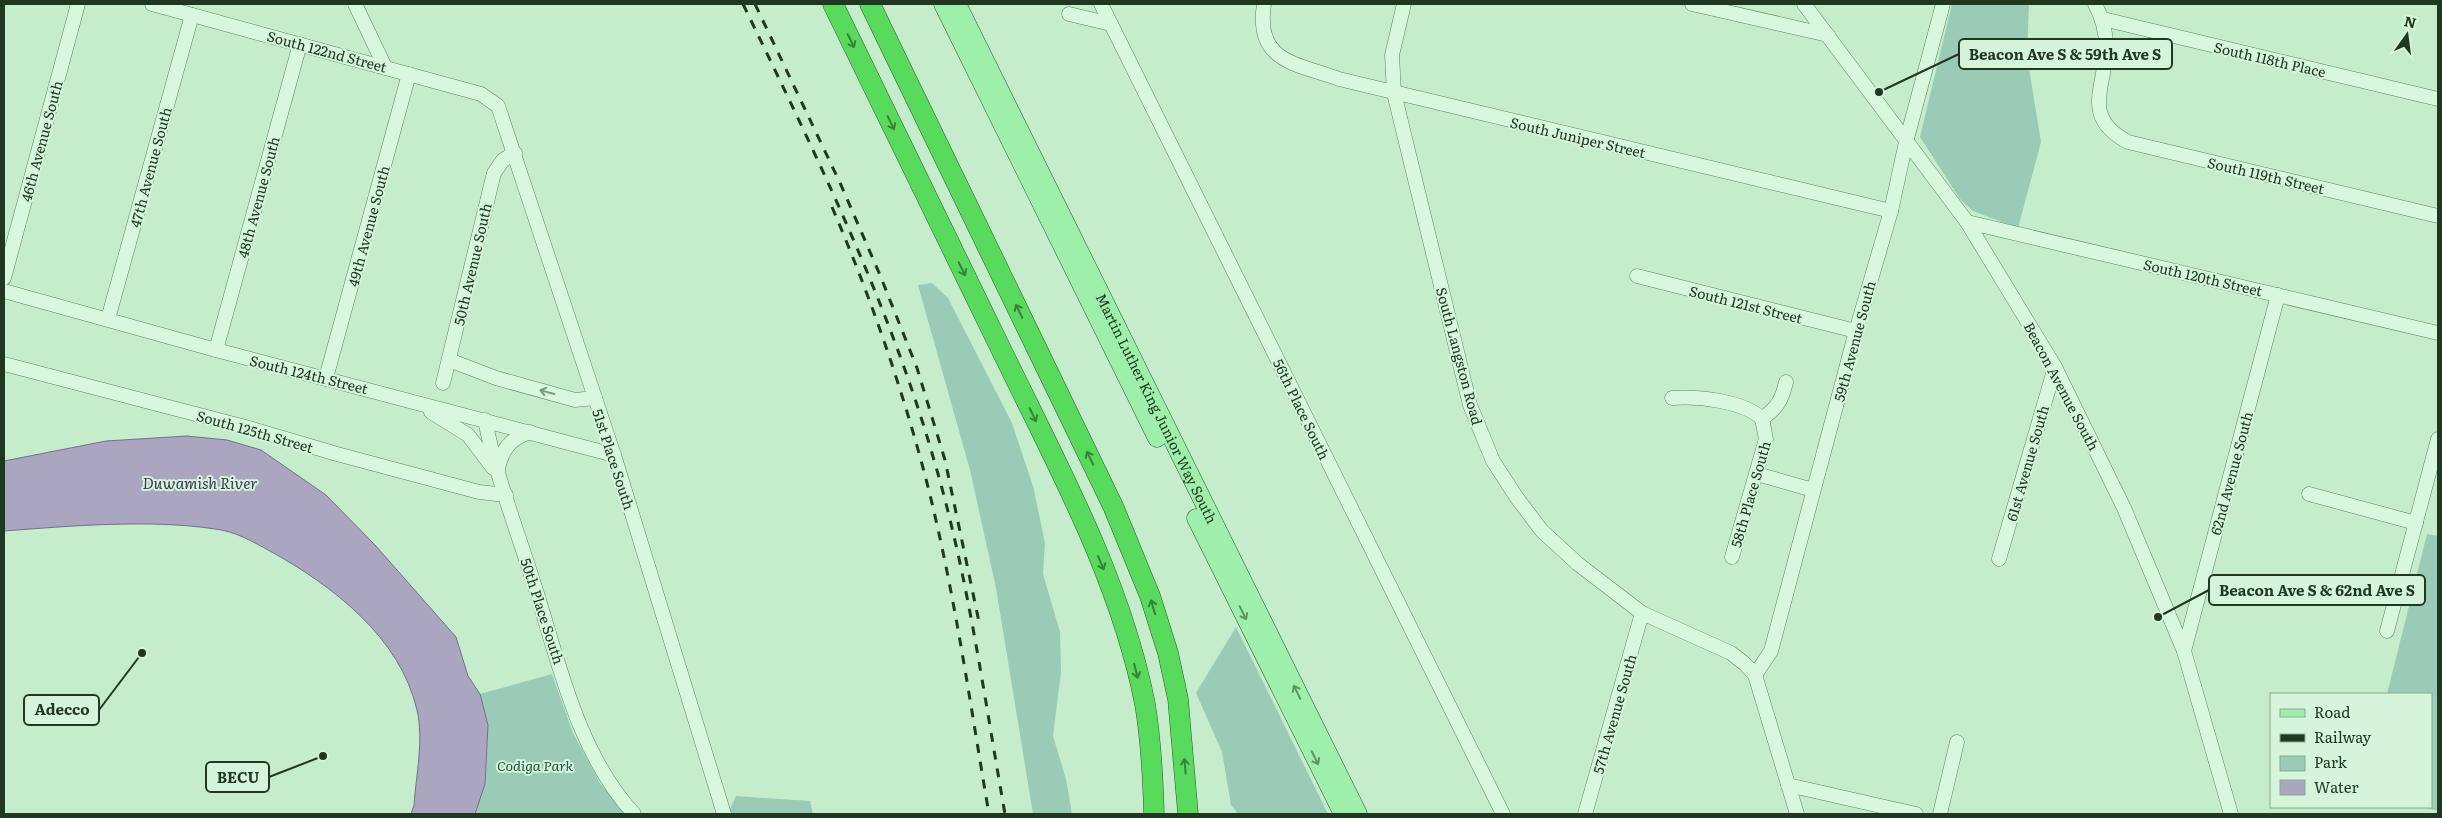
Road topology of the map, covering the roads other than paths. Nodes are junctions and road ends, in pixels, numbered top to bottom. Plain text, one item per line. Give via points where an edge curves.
1 (78, 4) edge
2 (152, 4) edge
3 (355, 4) edge
4 (832, 4) edge
5 (870, 4) edge
6 (943, 4) edge
7 (957, 4) edge
8 (1101, 4) edge
9 (1264, 4) edge
10 (1404, 4) edge
11 (1692, 4) edge
12 (1804, 4) edge
13 (1943, 4) edge
14 (2095, 4) edge
15 (1069, 14) dead end
16 (192, 15) junction
17 (2103, 19) junction
18 (1111, 24) junction
19 (1828, 35) junction
20 (300, 44) junction
21 (385, 67) junction
22 (409, 74) junction
23 (1394, 93) junction
24 (2438, 98) edge
25 (498, 106) joint
26 (1906, 142) junction
27 (515, 153) junction
28 (1891, 211) junction
29 (2438, 216) edge
30 (1968, 222) junction
31 (1636, 276) dead end
32 (4, 278) edge
33 (4, 291) edge
34 (2278, 295) junction
35 (108, 320) junction
36 (1856, 331) junction
37 (2438, 333) edge
38 (216, 350) junction
39 (449, 360) junction
40 (4, 364) edge
41 (2055, 367) junction
42 (326, 378) junction
43 (1786, 382) dead end
44 (443, 383) dead end
45 (398, 397) junction
46 (595, 398) junction
47 (1672, 398) dead end
48 (1762, 419) junction
49 (485, 420) junction
50 (530, 432) junction
51 (2438, 439) edge
52 (477, 445) junction
53 (614, 455) junction
54 (1757, 474) junction
55 (499, 475) junction
56 (1814, 490) junction
57 (2309, 494) dead end
58 (506, 495) junction
59 (2416, 523) junction
60 (1732, 557) dead end
61 (1999, 559) dead end
62 (1642, 614) junction
63 (2387, 631) dead end
64 (2184, 650) junction
65 (1755, 675) junction
66 (1957, 742) dead end
67 (1788, 785) junction
68 (634, 814) edge
69 (724, 814) edge
70 (1154, 814) edge
71 (1188, 814) edge
72 (1343, 814) edge
73 (1358, 814) edge
74 (1503, 814) edge
75 (1585, 814) edge
76 (1797, 814) edge
77 (1916, 814) edge
78 (1940, 814) edge
79 (2231, 814) edge

1 - 32 street, 46th Avenue South
2 - 16 street, South 122nd Street
3 - 21 street
4 -> 70 highway via 1076,504 1113,591 1145,705
71 -> 5 highway via 1178,699 1150,596 1113,506
6 -> 72 main road, Martin Luther King Junior Way South
73 -> 7 main road, Martin Luther King Junior Way South
8 - 18 street, 56th Place South
9 - 23 street, South Juniper Street via 1262,22 1271,50 1279,57 1339,79
10 - 23 street, South Langston Road via 1392,55
11 - 19 street
12 - 19 street, Beacon Avenue South
13 - 26 street, 59th Avenue South
14 - 17 street
15 - 18 street
16 - 20 street, South 122nd Street
16 - 35 street, 47th Avenue South
17 - 24 street, South 118th Place
17 - 29 street, South 119th Street via 2106,50 2098,105 2109,129 2128,142
18 - 74 street, 56th Place South
19 - 26 street, Beacon Avenue South
20 - 21 street, South 122nd Street
20 - 38 street, 48th Avenue South
21 - 22 street, South 122nd Street
22 - 25 street, South 122nd Street via 481,94
22 - 42 street, 49th Avenue South
23 - 28 street, South Juniper Street
23 - 62 street, South Langston Road via 1470,405 1493,461 1542,532
25 - 27 street, 51st Place South
26 - 28 street, 59th Avenue South
26 - 30 street, Beacon Avenue South
27 - 39 street, 50th Avenue South via 504,160 494,173
27 - 46 street, 51st Place South
28 - 36 street, 59th Avenue South
30 - 34 street, South 120th Street
30 - 41 street, Beacon Avenue South
31 - 36 street, South 121st Street
33 - 35 street, South 124th Street
34 - 37 street, South 120th Street
34 - 64 street, 62nd Avenue South
35 - 38 street, South 124th Street
36 - 56 street, 59th Avenue South
38 - 42 street, South 124th Street
39 - 44 street, 50th Avenue South
46 -> 39 street via 575,400 496,378
40 - 58 street, South 125th Street via 470,490
41 - 61 street, 61st Avenue South
41 - 64 street, Beacon Avenue South via 2124,508
42 - 45 street, South 124th Street
43 - 48 street, 58th Place South via 1782,400
45 - 49 street, South 124th Street
45 - 52 street via 455,425
46 - 53 street, 51st Place South
47 - 48 street via 1693,396 1749,409
48 - 54 street, 58th Place South via 1766,439
49 - 50 street, South 124th Street
49 - 52 street
49 - 55 street, 50th Place South
50 - 53 street, South 124th Street
50 - 55 street via 508,444 500,457
51 - 59 street
52 - 55 street
53 - 69 street, 51st Place South
54 - 56 street
54 - 60 street, 58th Place South
55 - 58 street, 50th Place South
56 - 65 street, 59th Avenue South via 1771,651
57 - 59 street
58 - 68 street, 50th Place South via 576,713 594,757 616,794
59 - 63 street
62 - 65 street, South Langston Road via 1731,653
62 - 75 street, 57th Avenue South
64 - 79 street, Beacon Avenue South
65 - 67 street, South Langston Road
66 - 78 street
67 - 76 street, South Langston Road
67 - 77 street

